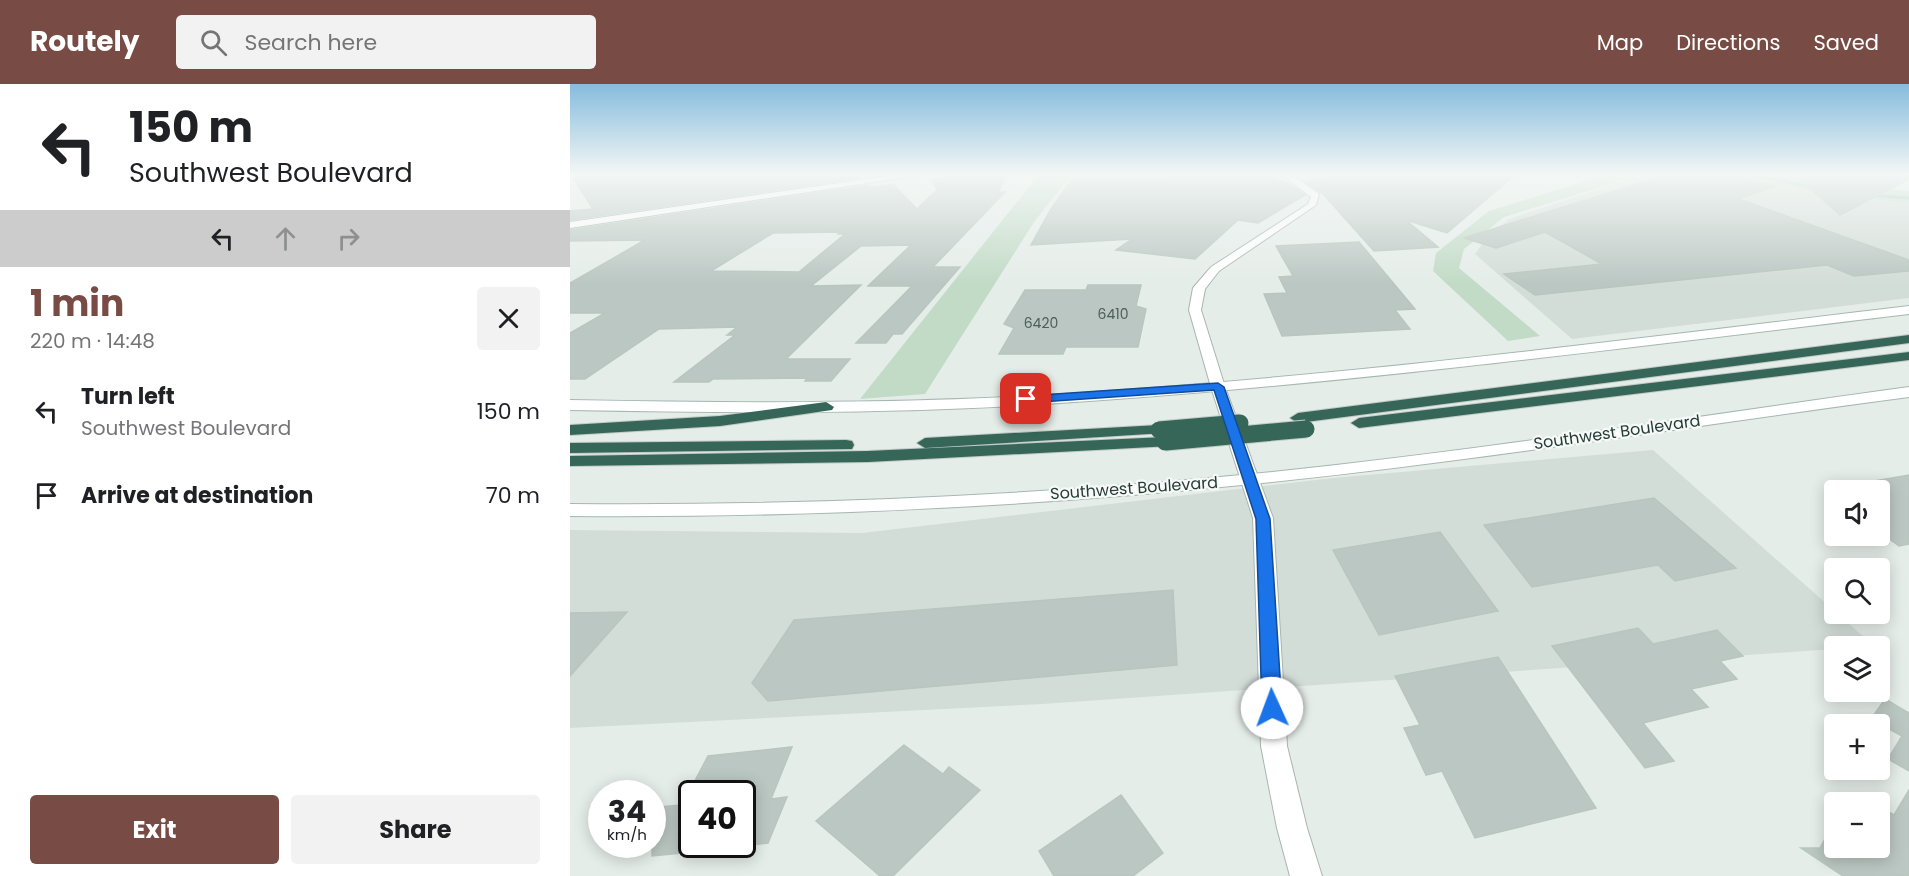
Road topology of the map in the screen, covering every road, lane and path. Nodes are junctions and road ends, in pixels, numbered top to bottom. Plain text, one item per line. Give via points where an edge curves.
1 (676, 210) edge
2 (1304, 210) edge
3 (570, 225) edge
4 (1909, 310) edge
5 (1909, 339) edge
6 (1909, 356) edge
7 (1852, 363) junction
8 (1909, 365) edge
9 (1218, 387) junction
10 (1909, 392) edge
11 (570, 405) edge
12 (826, 407) junction
13 (1302, 423) junction
14 (570, 430) edge
15 (1162, 436) junction
16 (570, 448) edge
17 (570, 461) edge
18 (1251, 479) junction
19 (570, 510) edge
20 (1306, 876) edge

1 - 3 main road
2 - 9 main road via 1215,269 1199,288 1195,310
4 - 9 main road
5 - 13 highway
6 - 7 highway
7 - 8 highway
7 - 13 highway
9 - 12 main road via 945,405
9 - 18 main road
10 - 18 main road, Southwest Boulevard
11 - 12 main road
12 - 14 highway via 720,421
13 - 15 highway, bridge
15 - 16 highway via 840,446
15 - 17 highway via 815,459
18 - 19 main road, Southwest Boulevard via 839,506
18 - 20 main road via 1263,519 1274,746

